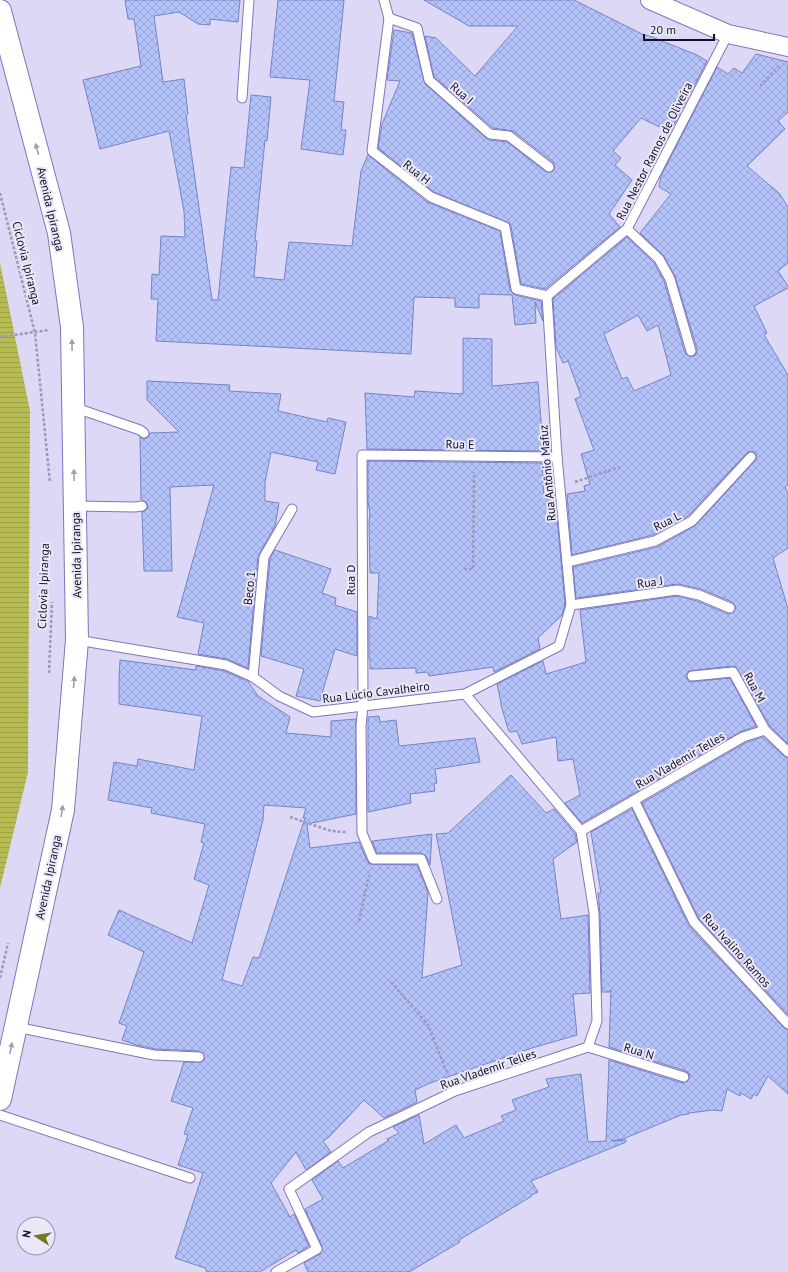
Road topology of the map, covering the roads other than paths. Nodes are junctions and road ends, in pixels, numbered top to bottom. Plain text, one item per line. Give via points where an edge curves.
1 (249, 0) edge
2 (384, 0) edge
3 (650, 0) edge
4 (0, 12) edge
5 (389, 18) junction
6 (728, 34) junction
7 (786, 54) edge
8 (242, 98) dead end
9 (549, 167) dead end
10 (627, 229) junction
11 (547, 296) junction
12 (691, 351) dead end
13 (73, 406) junction
14 (144, 433) dead end
15 (362, 455) joint
16 (557, 457) junction
17 (751, 457) dead end
18 (75, 506) junction
19 (142, 506) dead end
20 (292, 509) dead end
21 (567, 562) junction
22 (571, 605) junction
23 (730, 608) dead end
24 (77, 640) junction
25 (559, 646) joint
26 (692, 676) dead end
27 (253, 677) junction
28 (465, 694) junction
29 (362, 705) junction
30 (765, 730) junction
31 (788, 752) edge
32 (634, 800) junction
33 (581, 831) junction
34 (437, 899) dead end
35 (788, 1024) edge
36 (16, 1027) junction
37 (588, 1047) junction
38 (199, 1057) dead end
39 (684, 1077) dead end
40 (0, 1100) edge
41 (0, 1116) edge
42 (190, 1178) dead end
43 (276, 1272) edge

1 - 8 lane
2 - 5 lane, Rua H
3 - 6 street
13 -> 4 main road, Avenida Ipiranga via 72,327 59,233
5 - 9 lane, Rua I via 417,28 429,80 490,134 509,136
5 - 11 lane, Rua H via 372,151 431,197 505,227 516,289
6 - 7 street
6 - 10 lane, Rua Nestor Ramos de Oliveira
10 - 11 lane, Rua Nestor Ramos de Oliveira
10 - 12 lane via 659,259 670,279
11 - 16 lane, Rua Antônio Mafuz
13 - 14 lane
18 -> 13 main road, Avenida Ipiranga
15 - 16 lane, Rua E
15 - 29 lane, Rua D
16 - 21 lane, Rua Antônio Mafuz
17 - 21 lane, Rua L via 692,521 655,541
18 - 19 lane
18 - 24 main road, Avenida Ipiranga
20 - 27 lane, Beco 1 via 264,557
21 - 22 lane, Rua Antônio Mafuz
22 - 23 lane, Rua J via 677,590 699,595
22 - 25 lane, Rua Antônio Mafuz
24 - 27 lane, Rua Lúcio Cavalheiro via 226,665
36 -> 24 main road, Avenida Ipiranga via 63,810
25 - 28 lane, Rua Lúcio Cavalheiro
26 - 30 lane, Rua M via 733,672
27 - 29 lane, Rua Lúcio Cavalheiro via 279,696 313,712
28 - 29 lane, Rua Lúcio Cavalheiro
28 - 33 lane
29 - 34 lane, Rua D via 362,833 373,859 421,859
30 - 31 lane
30 - 32 lane, Rua Vlademir Telles via 743,737
32 - 33 lane, Rua Vlademir Telles
32 - 35 lane, Rua Ivalino Ramos via 694,922
33 - 37 lane via 594,913 597,1021
36 - 38 lane via 147,1054
40 -> 36 main road, Avenida Ipiranga
37 - 39 lane, Rua N
37 - 43 lane, Rua Vlademir Telles via 455,1091 369,1132 289,1189 317,1249
41 - 42 lane

